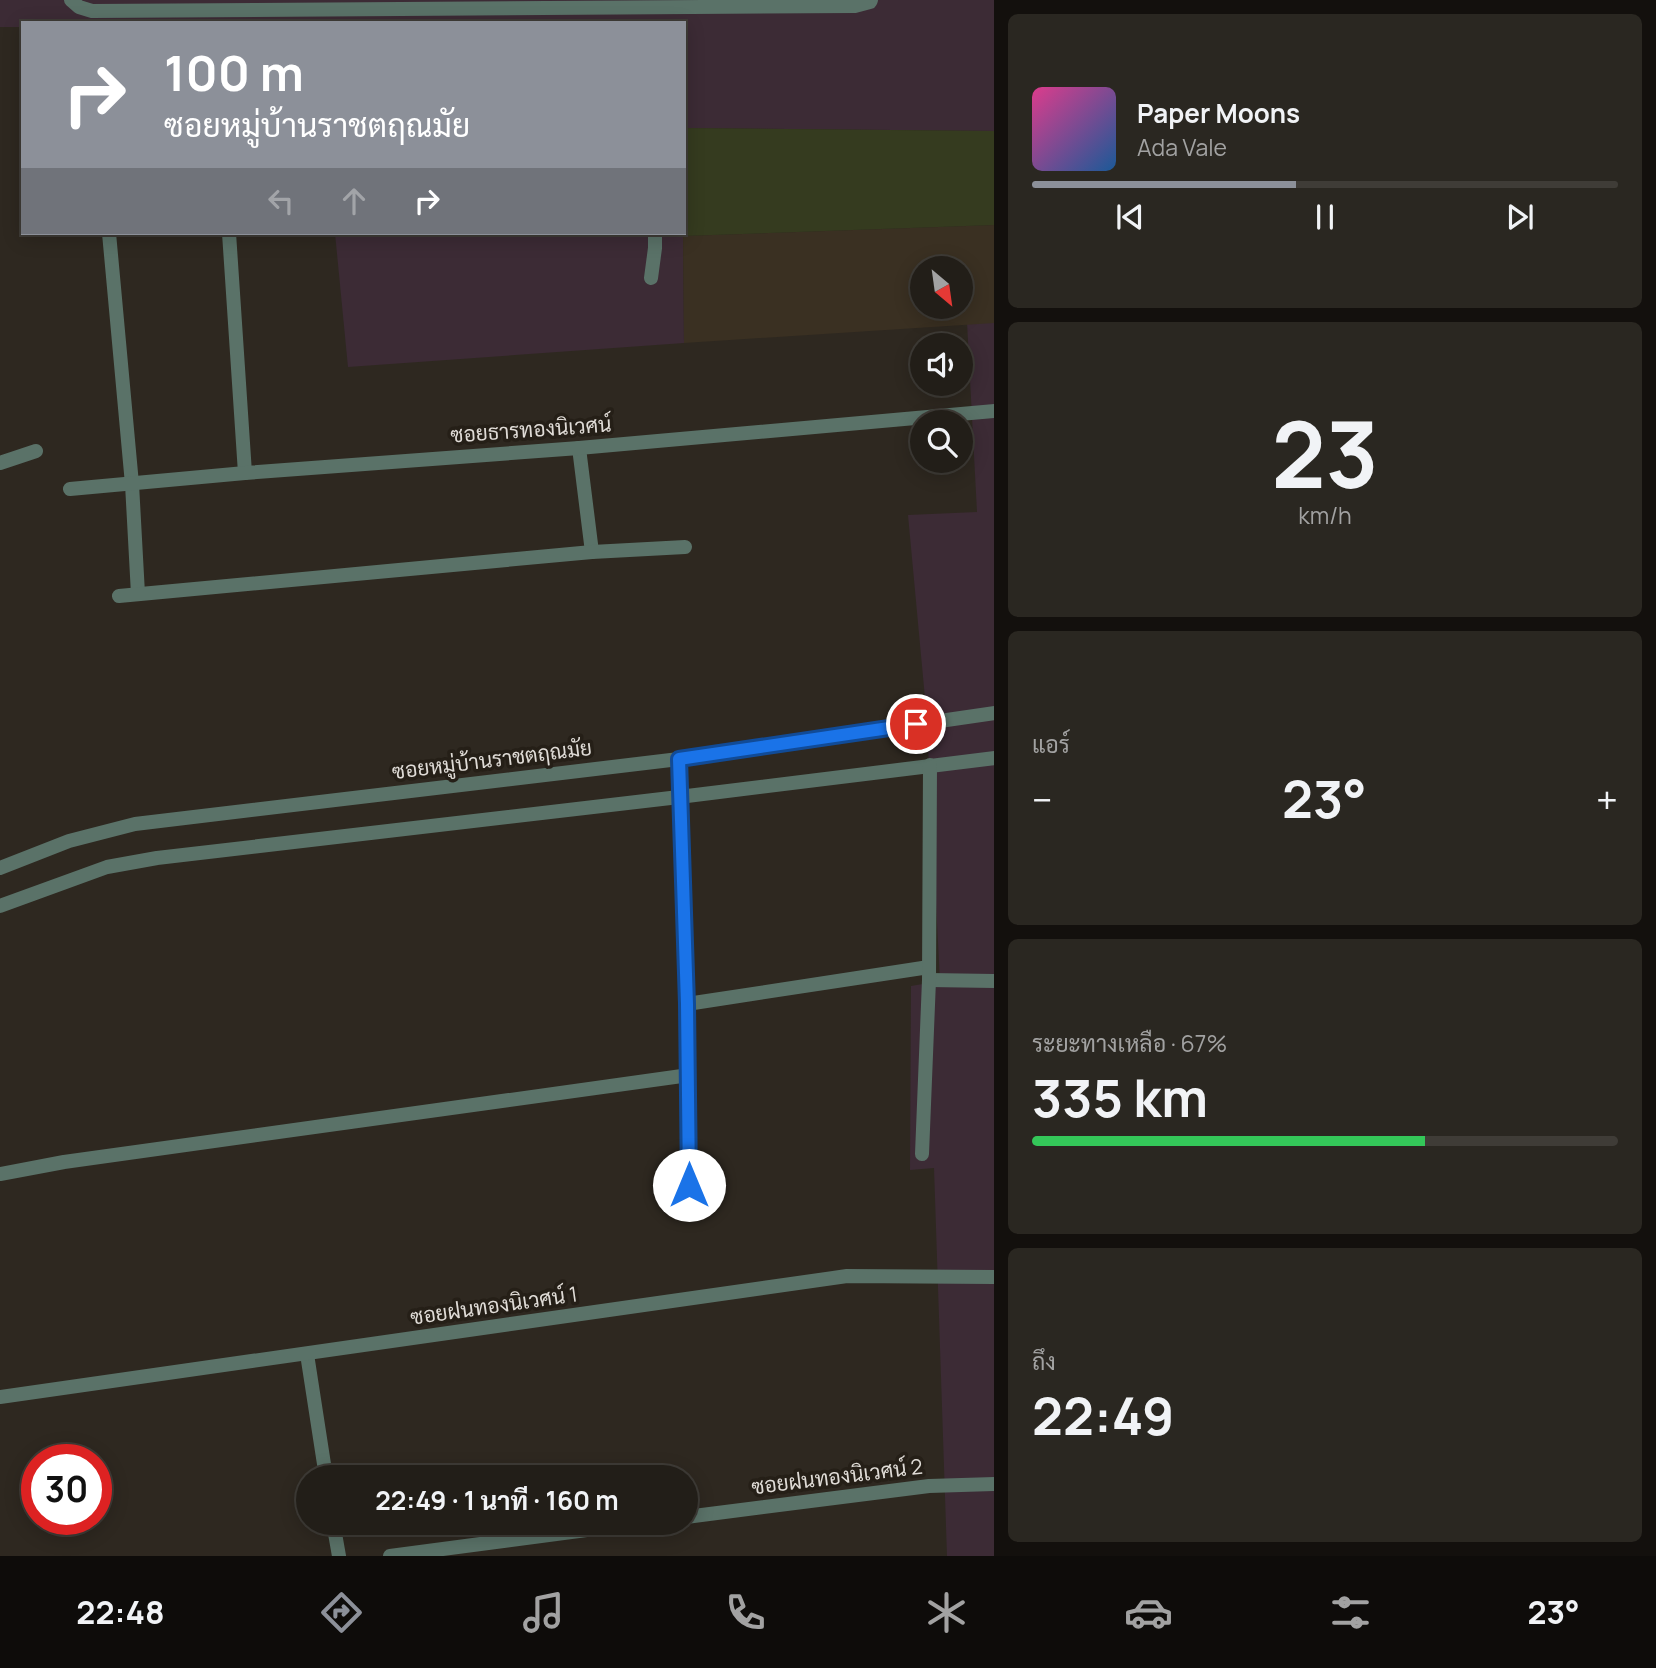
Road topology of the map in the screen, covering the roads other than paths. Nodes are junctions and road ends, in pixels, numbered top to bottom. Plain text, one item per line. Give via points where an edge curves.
1 (71, 0) edge
2 (871, 0) edge
3 (657, 15) edge
4 (109, 235) edge
5 (229, 235) edge
6 (655, 235) edge
7 (651, 278) dead end
8 (994, 411) edge
9 (579, 448) junction
10 (36, 451) dead end
11 (0, 463) edge
12 (245, 472) junction
13 (132, 484) junction
14 (70, 489) dead end
15 (685, 547) dead end
16 (592, 552) junction
17 (138, 594) junction
18 (119, 596) dead end
19 (994, 713) edge
20 (994, 758) edge
21 (679, 759) junction
22 (930, 765) junction
23 (679, 797) junction
24 (0, 868) edge
25 (0, 906) edge
26 (929, 974) junction
27 (994, 981) edge
28 (687, 1004) junction
29 (689, 1075) junction
30 (922, 1154) dead end
31 (0, 1174) edge
32 (689, 1185) dead end
33 (994, 1278) edge
34 (307, 1354) junction
35 (0, 1397) edge
36 (324, 1465) edge
37 (994, 1484) edge
38 (698, 1515) edge
39 (335, 1535) edge
40 (549, 1535) edge
41 (339, 1556) edge
42 (390, 1556) edge

1 - 3 street via 92,11
2 - 3 street via 855,6
4 - 13 street
5 - 12 street
6 - 7 street
8 - 9 street, ซอยธารทองนิเวศน์
9 - 12 street, ซอยธารทองนิเวศน์
9 - 16 street
10 - 11 street
12 - 13 street, ซอยธารทองนิเวศน์
13 - 14 street, ซอยธารทองนิเวศน์
13 - 17 street
15 - 16 street
16 - 17 street
17 - 18 street
19 - 21 street, ซอยหมู่บ้านราชตฤณมัย
20 - 22 street
21 - 23 street
21 - 24 street, ซอยหมู่บ้านราชตฤณมัย via 135,824 69,841
22 - 23 street
22 - 26 street
23 - 25 street via 157,858 107,867
23 - 28 street
26 - 27 street
26 - 28 street
26 - 30 street
28 - 29 street
29 - 31 street
29 - 32 street
33 - 34 street, ซอยฝนทองนิเวศน์ 1 via 847,1276
34 - 35 street, ซอยฝนทองนิเวศน์ 1
34 - 36 street
37 - 38 street, ซอยฝนทองนิเวศน์ 2 via 929,1486
39 - 41 street
40 - 42 street

